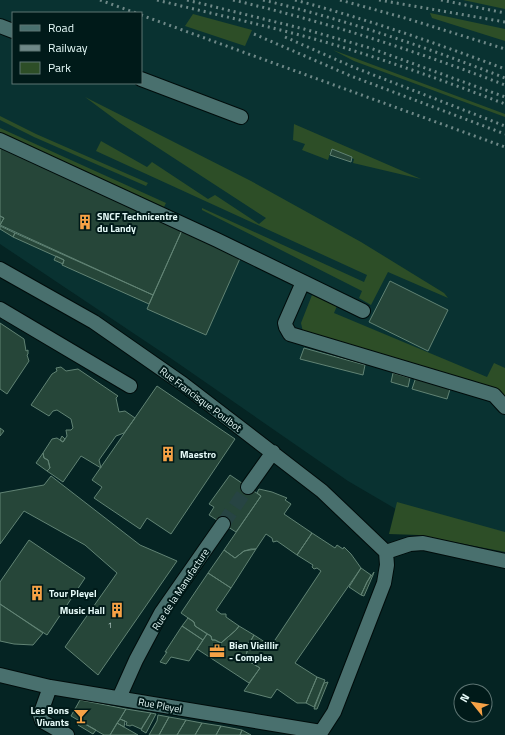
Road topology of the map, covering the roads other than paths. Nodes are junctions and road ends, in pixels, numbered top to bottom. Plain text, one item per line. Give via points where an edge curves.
1 (0, 26) edge
2 (12, 31) edge
3 (142, 79) edge
4 (241, 117) dead end
5 (0, 140) edge
6 (0, 269) edge
7 (303, 282) junction
8 (0, 309) edge
9 (363, 311) dead end
10 (130, 386) dead end
11 (505, 407) edge
12 (273, 452) junction
13 (248, 488) tunnel mouth
14 (223, 524) tunnel mouth
15 (386, 552) junction
16 (505, 561) edge
17 (0, 675) edge
18 (50, 687) junction
19 (119, 698) junction
20 (67, 735) edge

1 - 2 street
3 - 4 street
5 - 7 street
6 - 12 street, Rue Francisque Poulbot via 94,322 183,384
7 - 9 street
7 - 11 street via 285,323 290,334 494,395
8 - 10 street
12 - 13 street
12 - 15 street, Rue Francisque Poulbot via 322,491
14 - 19 street, Rue de la Manufacture via 161,613
15 - 16 street via 410,544 423,543
15 - 19 street, Rue Pleyel via 384,583 334,712 321,732
17 - 18 street, Rue Pleyel
18 - 19 street, Rue Pleyel
18 - 20 street via 40,715 42,721

